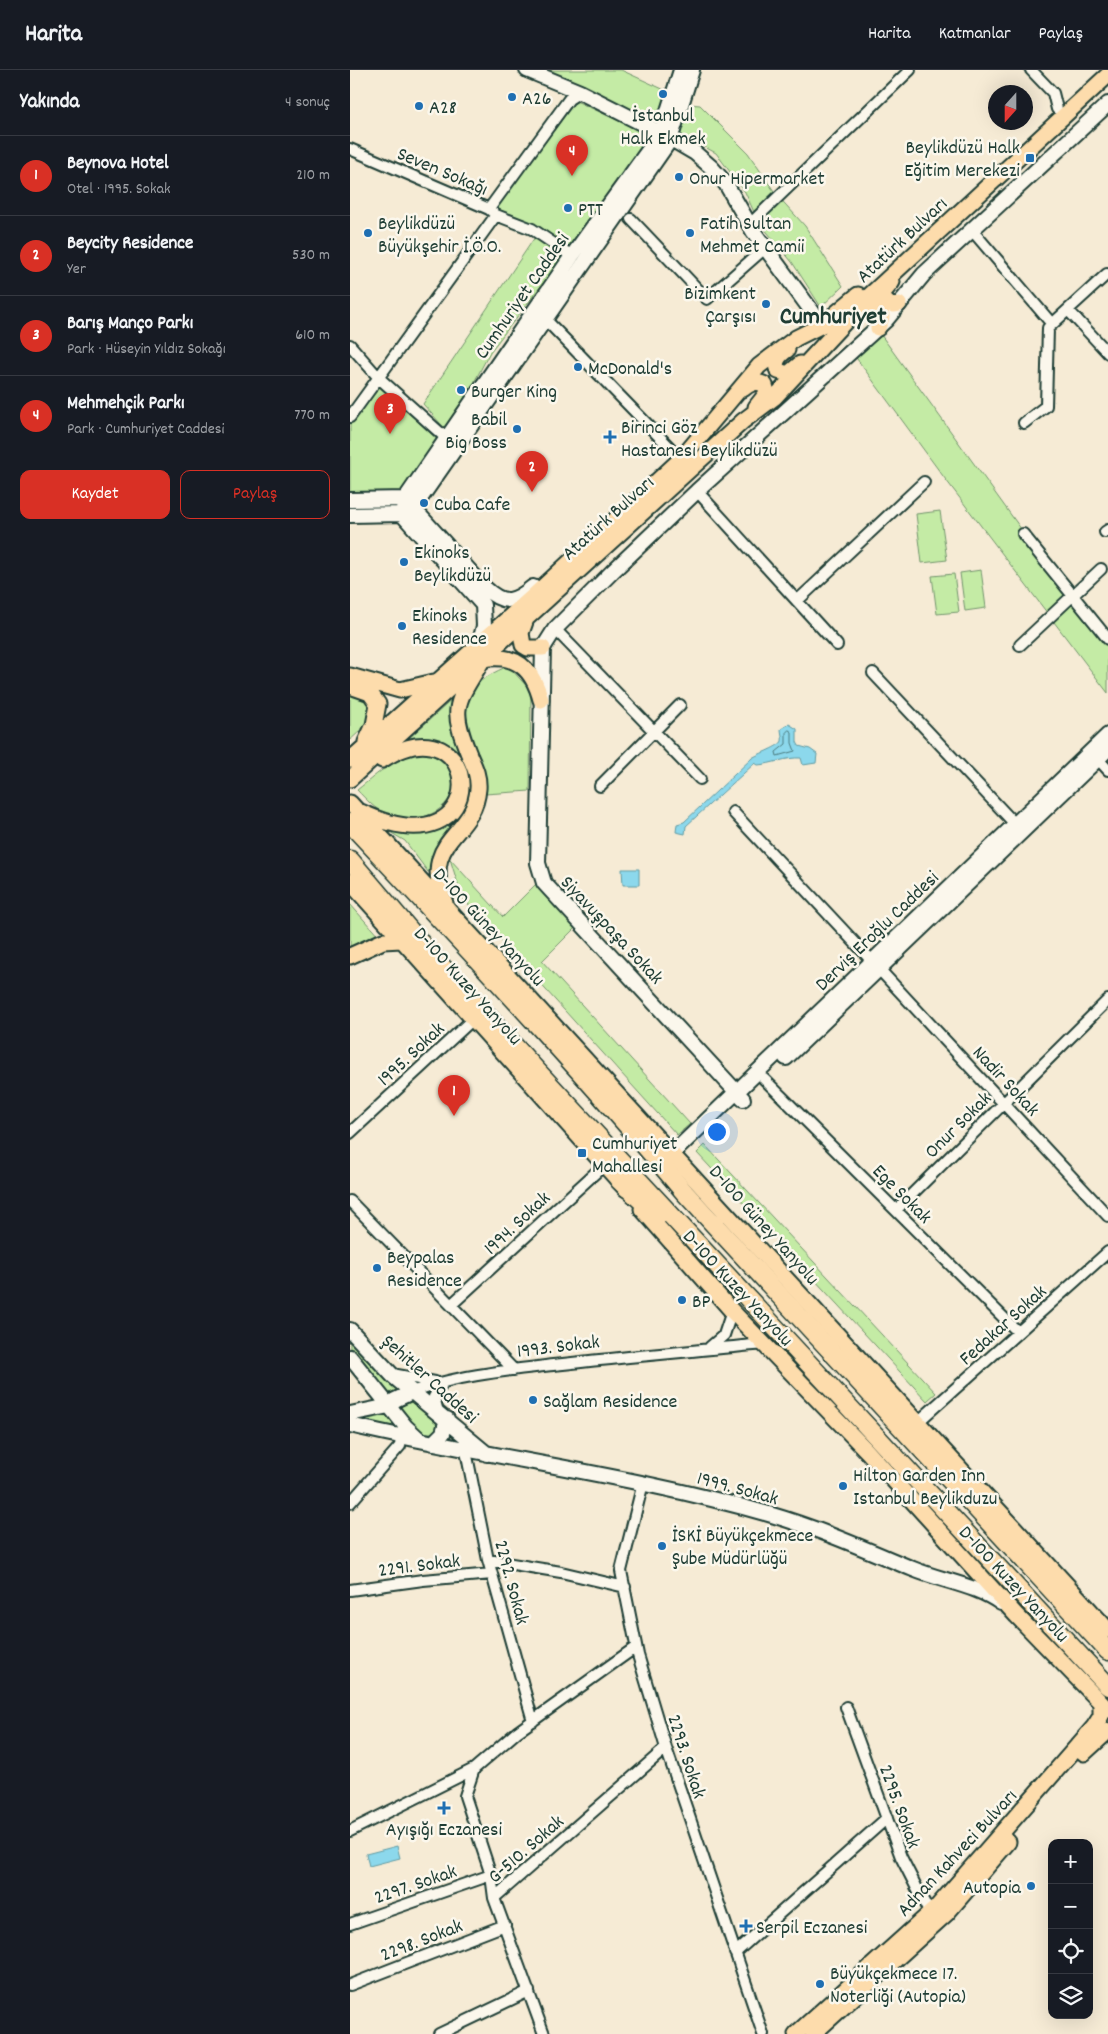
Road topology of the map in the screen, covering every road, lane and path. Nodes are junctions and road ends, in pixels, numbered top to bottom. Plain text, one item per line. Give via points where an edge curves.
1 (527, 70) edge
2 (681, 70) edge
3 (692, 70) edge
4 (910, 70) edge
5 (1031, 70) edge
6 (1099, 70) edge
7 (1108, 75) edge
8 (580, 92) junction
9 (1108, 104) edge
10 (1057, 110) junction
11 (666, 136) junction
12 (350, 149) edge
13 (492, 212) junction
14 (631, 219) dead end
15 (749, 225) junction
16 (971, 229) junction
17 (765, 248) junction
18 (919, 250) junction
19 (572, 256) junction
20 (1107, 274) edge
21 (900, 304) junction
22 (1068, 310) junction
23 (853, 312) junction
24 (540, 314) junction
25 (1052, 324) junction
26 (819, 326) junction
27 (878, 328) junction
28 (350, 345) edge
29 (821, 348) junction
30 (1108, 353) edge
31 (379, 378) junction
32 (732, 398) junction
33 (350, 417) edge
34 (742, 421) junction
35 (1024, 423) dead end
36 (452, 443) junction
37 (680, 459) junction
38 (924, 482) dead end
39 (697, 491) junction
40 (350, 500) edge
41 (407, 507) junction
42 (350, 515) edge
43 (1023, 534) dead end
44 (576, 556) junction
45 (1101, 568) dead end
46 (1073, 595) junction
47 (797, 601) junction
48 (526, 618) junction
49 (555, 629) junction
50 (1108, 639) edge
51 (1020, 644) dead end
52 (837, 645) dead end
53 (543, 648) junction
54 (481, 652) junction
55 (874, 672) dead end
56 (350, 676) edge
57 (440, 680) junction
58 (350, 686) edge
59 (541, 700) junction
60 (680, 705) dead end
61 (656, 732) junction
62 (1108, 735) edge
63 (1108, 749) edge
64 (1094, 756) junction
65 (354, 765) edge
66 (1108, 770) edge
67 (700, 779) dead end
68 (600, 786) dead end
69 (352, 812) edge
70 (733, 812) dead end
71 (1018, 828) junction
72 (350, 860) edge
73 (350, 882) edge
74 (448, 909) junction
75 (401, 940) junction
76 (350, 956) edge
77 (875, 965) junction
78 (1108, 1000) edge
79 (472, 1019) junction
80 (760, 1076) junction
81 (614, 1091) junction
82 (739, 1095) junction
83 (1004, 1102) junction
84 (350, 1133) edge
85 (676, 1157) junction
86 (604, 1165) junction
87 (619, 1180) junction
88 (350, 1201) edge
89 (896, 1210) junction
90 (1108, 1216) edge
91 (1108, 1252) edge
92 (742, 1255) junction
93 (451, 1305) junction
94 (732, 1311) junction
95 (350, 1330) edge
96 (1018, 1332) junction
97 (764, 1344) junction
98 (710, 1348) junction
99 (350, 1357) edge
100 (804, 1359) junction
101 (514, 1370) junction
102 (391, 1373) junction
103 (368, 1380) junction
104 (443, 1383) junction
105 (412, 1392) junction
106 (389, 1406) junction
107 (366, 1412) junction
108 (350, 1414) edge
109 (442, 1415) junction
110 (920, 1422) junction
111 (350, 1425) edge
112 (401, 1437) junction
113 (427, 1442) junction
114 (466, 1451) junction
115 (487, 1455) junction
116 (643, 1483) junction
117 (350, 1503) edge
118 (488, 1560) junction
119 (492, 1574) junction
120 (625, 1587) junction
121 (350, 1590) edge
122 (1017, 1616) junction
123 (1108, 1630) edge
124 (636, 1646) junction
125 (1108, 1651) edge
126 (1103, 1681) edge
127 (1106, 1701) edge
128 (846, 1708) dead end
129 (533, 1721) junction
130 (1108, 1731) edge
131 (666, 1748) junction
132 (474, 1769) junction
133 (887, 1818) junction
134 (350, 1831) edge
135 (491, 1875) junction
136 (494, 1898) junction
137 (933, 1918) junction
138 (350, 1924) edge
139 (505, 1926) junction
140 (735, 1953) junction
141 (350, 1985) edge
142 (529, 1991) junction
143 (439, 2034) edge
144 (544, 2034) edge
145 (763, 2034) edge
146 (796, 2034) edge
147 (813, 2034) edge

1 - 8 street
2 - 11 street, Cumhuriyet Caddesi
3 - 11 street, Cumhuriyet Caddesi
4 - 15 street
5 - 10 street via 1053,93
6 - 10 main road, Atatürk Bulvarı
7 - 18 main road, Atatürk Bulvarı
8 - 11 street
8 - 13 street via 569,99
9 - 16 street
10 - 26 main road, Atatürk Bulvarı via 846,306
11 - 15 street via 711,167 726,184
11 - 19 street, Cumhuriyet Caddesi
11 - 24 street, Cumhuriyet Caddesi
12 - 13 street, Seven Sokağı
13 - 19 street, Seven Sokağı via 532,229
13 - 31 street
14 - 17 street via 707,299
15 - 17 street
16 - 21 street via 924,274
16 - 25 street
17 - 26 street
18 - 21 main road via 882,294 888,302
18 - 23 main road, Atatürk Bulvarı
19 - 24 street, Cumhuriyet Caddesi
20 - 22 street
21 - 27 street
22 - 25 street
22 - 30 street
23 - 27 main road via 872,304 877,307 882,317
23 - 29 main road, Atatürk Bulvarı
24 - 36 street, Cumhuriyet Caddesi
24 - 37 street
25 - 35 street via 1048,328 1046,406
26 - 29 main road via 781,354 776,367 785,374 792,372
26 - 32 main road, Atatürk Bulvarı via 775,351
27 - 39 street
28 - 31 street
29 - 34 main road, Atatürk Bulvarı via 782,390
31 - 33 street
31 - 36 street
32 - 34 main road via 752,383 762,383 767,389 765,398
32 - 37 main road, Atatürk Bulvarı
34 - 48 main road, Atatürk Bulvarı
36 - 41 street, Cumhuriyet Caddesi
37 - 44 main road, Atatürk Bulvarı
38 - 47 street
39 - 47 street
39 - 49 street
40 - 41 street
41 - 42 street
41 - 44 street via 496,598 511,601 520,598
41 - 54 street via 483,605
43 - 46 street
44 - 54 main road, Atatürk Bulvarı
45 - 46 street
46 - 50 street
46 - 51 street
47 - 52 street
48 - 53 main road via 521,633 523,645
48 - 54 main road, Atatürk Bulvarı
49 - 53 street
49 - 61 street
53 - 59 street, Siyavuşpaşa Sokak
54 - 57 main road
54 - 59 main road via 512,659 531,677
54 - 65 main road
54 - 74 main road via 456,716 460,734 476,770 478,790 472,812 446,844 441,856 438,878
55 - 71 street
56 - 57 main road via 400,690
57 - 65 main road
58 - 65 main road via 370,693 378,704 369,737
59 - 82 street, Siyavuşpaşa Sokak via 538,863 544,883
60 - 61 street
61 - 67 street
61 - 68 street
62 - 64 street, Derviş Eroğlu Caddesi
63 - 64 street, Derviş Eroğlu Caddesi
64 - 66 street
64 - 71 street, Derviş Eroğlu Caddesi
65 - 69 main road via 399,750 424,745 436,747 452,758 460,771 463,787 453,811 427,825 408,827
69 - 74 main road, D-100 Güney Yanyolu
69 - 92 highway
70 - 77 street, Nadir Sokak
71 - 77 street, Derviş Eroğlu Caddesi
72 - 100 highway via 438,962
73 - 75 main road, D-100 Kuzey Yanyolu
74 - 81 main road, D-100 Güney Yanyolu
75 - 76 main road via 383,941
75 - 79 main road, D-100 Kuzey Yanyolu
77 - 80 street, Derviş Eroğlu Caddesi
77 - 83 street, Nadir Sokak
78 - 83 street, Onur Sokak
79 - 84 street, 1995. Sokak
79 - 86 main road, D-100 Kuzey Yanyolu
80 - 82 street, Derviş Eroğlu Caddesi
80 - 89 street, Ege Sokak
81 - 85 main road, D-100 Güney Yanyolu
81 - 92 highway via 722,1225
82 - 85 street, Derviş Eroğlu Caddesi
83 - 89 street, Onur Sokak
83 - 90 street, Nadir Sokak
85 - 110 main road, D-100 Güney Yanyolu
86 - 87 main road, D-100 Kuzey Yanyolu
86 - 93 street, 1994. Sokak
87 - 94 main road, D-100 Kuzey Yanyolu
87 - 100 highway via 659,1217 772,1338
88 - 93 street
89 - 96 street, Ege Sokak
91 - 96 street, Fedakar Sokak
92 - 125 highway
93 - 101 street
94 - 97 main road, D-100 Kuzey Yanyolu
94 - 98 street via 724,1335
95 - 102 street, Şehitler Caddesi
96 - 110 street, Fedakar Sokak
97 - 98 street, 1993. Sokak
97 - 122 main road, D-100 Kuzey Yanyolu via 867,1451
98 - 101 street, 1993. Sokak
99 - 103 street, Şehitler Caddesi
100 - 126 highway
101 - 104 street, 1993. Sokak
102 - 104 street via 414,1380
102 - 105 street, Şehitler Caddesi
103 - 106 street, Şehitler Caddesi
103 - 107 street via 372,1393
104 - 105 street, 1993. Sokak
104 - 109 street via 434,1397
105 - 106 street
105 - 109 street, Şehitler Caddesi
106 - 107 street
106 - 113 street, Şehitler Caddesi via 406,1428
107 - 108 street
109 - 113 street via 443,1433
109 - 115 street, Şehitler Caddesi
110 - 123 main road, D-100 Güney Yanyolu
111 - 112 street
112 - 113 street
112 - 117 street via 400,1446
113 - 114 street, 1999. Sokak
114 - 115 street, 1999. Sokak
114 - 118 street, 2292. Sokak
115 - 116 street, 1999. Sokak
116 - 120 street, 2293. Sokak via 622,1571
116 - 122 street, 1999. Sokak via 772,1516 840,1539 933,1578 990,1595
118 - 119 street, 2292. Sokak
118 - 120 street
119 - 121 street, 2291. Sokak
119 - 129 street, 2292. Sokak
120 - 124 street, 2293. Sokak
122 - 127 main road, D-100 Kuzey Yanyolu
124 - 129 street
124 - 131 street, 2293. Sokak
126 - 127 highway
127 - 137 main road, Adnan Kahveci Bulvarı via 1100,1719 1085,1738
128 - 133 street, 2295. Sokak
129 - 132 street
130 - 137 main road, Adnan Kahveci Bulvarı
131 - 136 street, G-510. Sokak
131 - 140 street, 2293. Sokak
132 - 134 street
132 - 135 street via 465,1796
133 - 137 street, 2295. Sokak via 900,1857
133 - 140 street
135 - 136 street
135 - 138 street, 2297. Sokak
136 - 139 street, G-510. Sokak
137 - 146 main road, Adnan Kahveci Bulvarı
137 - 147 main road, Adnan Kahveci Bulvarı
139 - 141 street, 2298. Sokak
139 - 142 street, G-510. Sokak
140 - 145 street, 2293. Sokak
142 - 143 street
142 - 144 street, G-510. Sokak

